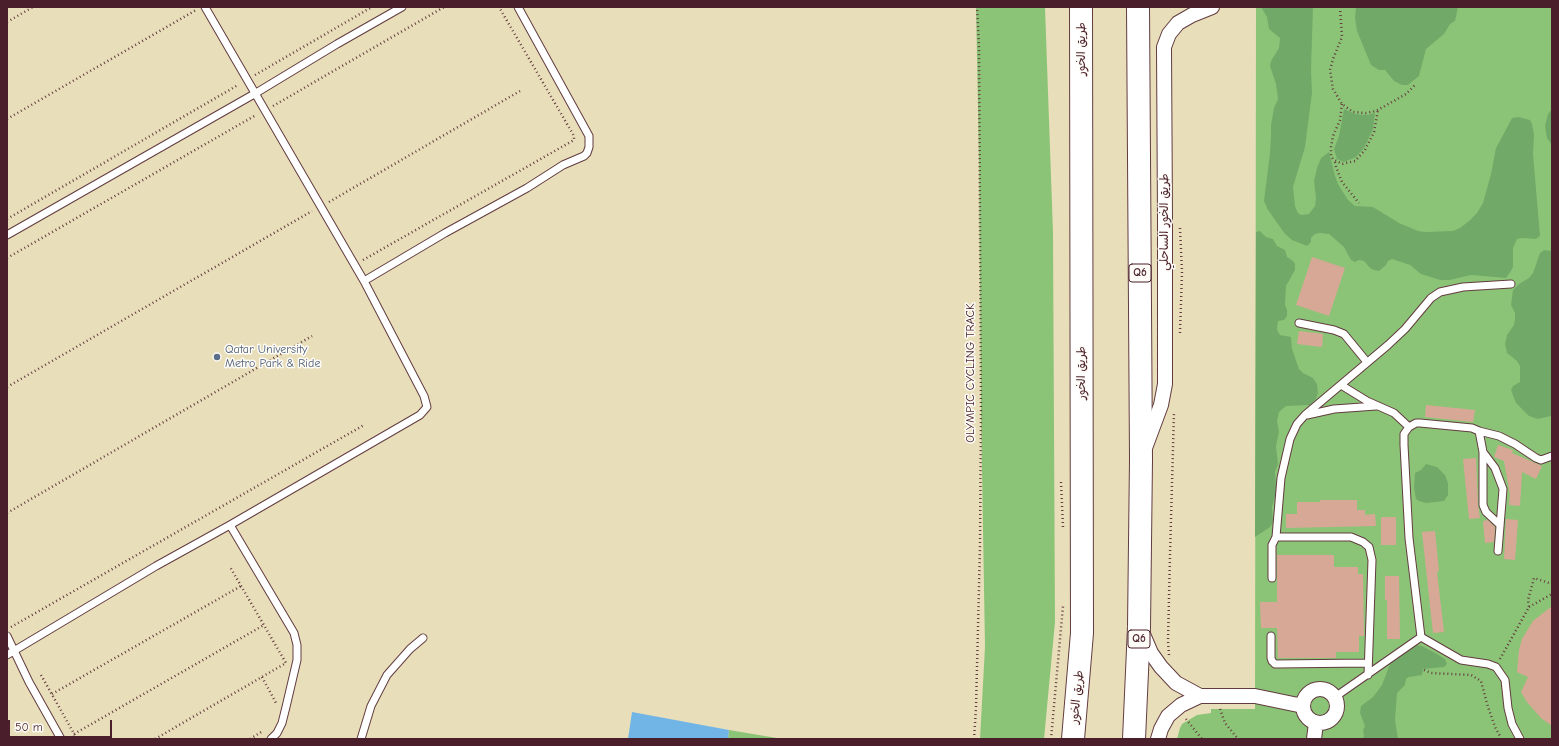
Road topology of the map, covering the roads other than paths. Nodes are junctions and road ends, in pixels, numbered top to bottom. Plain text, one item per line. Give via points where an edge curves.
1 (205, 7) edge
2 (402, 7) edge
3 (518, 7) edge
4 (1081, 7) edge
5 (1138, 7) edge
6 (1212, 7) edge
7 (256, 93) junction
8 (7, 235) edge
9 (364, 281) junction
10 (1511, 284) dead end
11 (1299, 323) dead end
12 (1367, 362) junction
13 (1341, 385) junction
14 (1378, 406) junction
15 (1305, 415) junction
16 (1409, 427) junction
17 (1479, 431) junction
18 (1482, 452) junction
19 (1552, 456) edge
20 (1141, 459) junction
21 (230, 525) junction
22 (1500, 526) junction
23 (1276, 537) junction
24 (1498, 551) dead end
25 (1272, 578) dead end
26 (1139, 627) junction
27 (7, 636) edge
28 (1272, 636) dead end
29 (1421, 637) junction
30 (423, 638) dead end
31 (15, 651) junction
32 (7, 655) edge
33 (1367, 663) junction
34 (1368, 675) junction
35 (1200, 696) junction
36 (1335, 697) junction
37 (1302, 706) junction
38 (1316, 723) junction
39 (61, 739) edge
40 (271, 739) edge
41 (361, 739) edge
42 (1073, 739) edge
43 (1134, 739) edge
44 (1158, 739) edge
45 (1314, 739) edge
46 (1520, 739) edge

1 - 7 lane
2 - 7 lane
3 - 9 lane via 589,136 587,153
4 - 42 highway, طريق الخور via 1082,633
5 - 20 highway, Q6
6 - 20 street, طريق الخور الساحلي via 1192,14 1178,23 1169,34 1164,47 1165,384 1161,405
7 - 8 lane
7 - 9 lane
9 - 21 lane via 424,396 427,407 420,415
10 - 12 lane via 1463,287 1440,292 1431,298 1405,329
11 - 12 lane via 1344,334
12 - 13 lane
13 - 14 lane
13 - 15 lane
14 - 15 lane via 1334,409
14 - 16 lane via 1394,413
15 - 23 lane via 1297,424 1290,439 1284,461
16 - 17 lane via 1420,423 1472,428
16 - 29 lane via 1404,440 1408,522
17 - 18 lane
17 - 19 lane via 1499,436 1541,460
18 - 22 lane via 1483,505 1486,512
18 - 22 lane via 1502,482
20 - 26 highway, Q6
21 - 31 lane via 156,566
21 - 40 lane via 294,634 297,653 295,669 282,723
22 - 24 lane
23 - 25 lane via 1272,545
23 - 33 lane via 1352,537 1369,547 1372,560
26 - 35 street via 1151,653 1161,667 1176,683
26 - 43 highway, Q6
27 - 31 lane
28 - 33 lane via 1271,658 1275,664
29 - 34 lane
29 - 46 lane via 1462,660 1496,667 1505,680 1512,724
30 - 41 lane via 387,675 371,706
31 - 32 lane
31 - 39 lane
33 - 34 lane
34 - 36 lane
35 - 37 street via 1255,696
35 - 44 street via 1168,716
36 - 37 street via 1327,690 1317,689 1308,693
36 - 38 street via 1337,707 1334,716 1326,722
37 - 38 street via 1305,715
38 - 45 street

